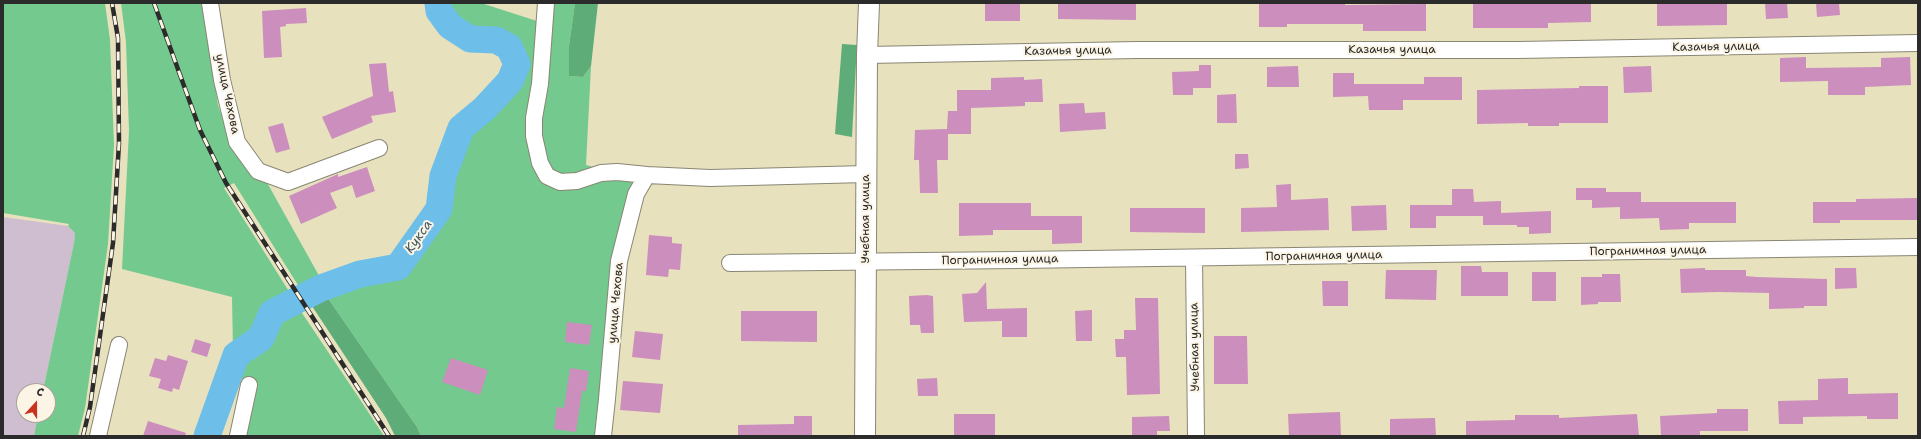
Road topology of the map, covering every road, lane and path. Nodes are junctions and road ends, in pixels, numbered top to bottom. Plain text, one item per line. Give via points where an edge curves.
1 (210, 3) edge
2 (546, 3) edge
3 (869, 3) edge
4 (1918, 43) edge
5 (867, 55) junction
6 (379, 148) dead end
7 (866, 174) junction
8 (647, 175) junction
9 (1918, 247) edge
10 (1194, 258) junction
11 (866, 262) junction
12 (730, 263) dead end
13 (119, 345) dead end
14 (249, 385) dead end
15 (98, 436) edge
16 (238, 436) edge
17 (603, 436) edge
18 (865, 436) edge
19 (1196, 436) edge

1 - 6 street, улица Чехова via 222,80 238,142 258,171 288,182
2 - 8 street via 534,136 540,163 547,176 560,182 577,181 601,173
3 - 5 street, Учебная улица
4 - 5 street, Казачья улица via 1518,50 1137,50
5 - 7 street, Учебная улица
7 - 8 street via 710,178
7 - 11 street, Учебная улица
8 - 17 street, улица Чехова via 636,194 619,261
9 - 10 street, Пограничная улица
10 - 11 street, Пограничная улица
10 - 19 street, Учебная улица
11 - 12 street, Пограничная улица
11 - 18 street, Учебная улица
13 - 15 street
14 - 16 street

